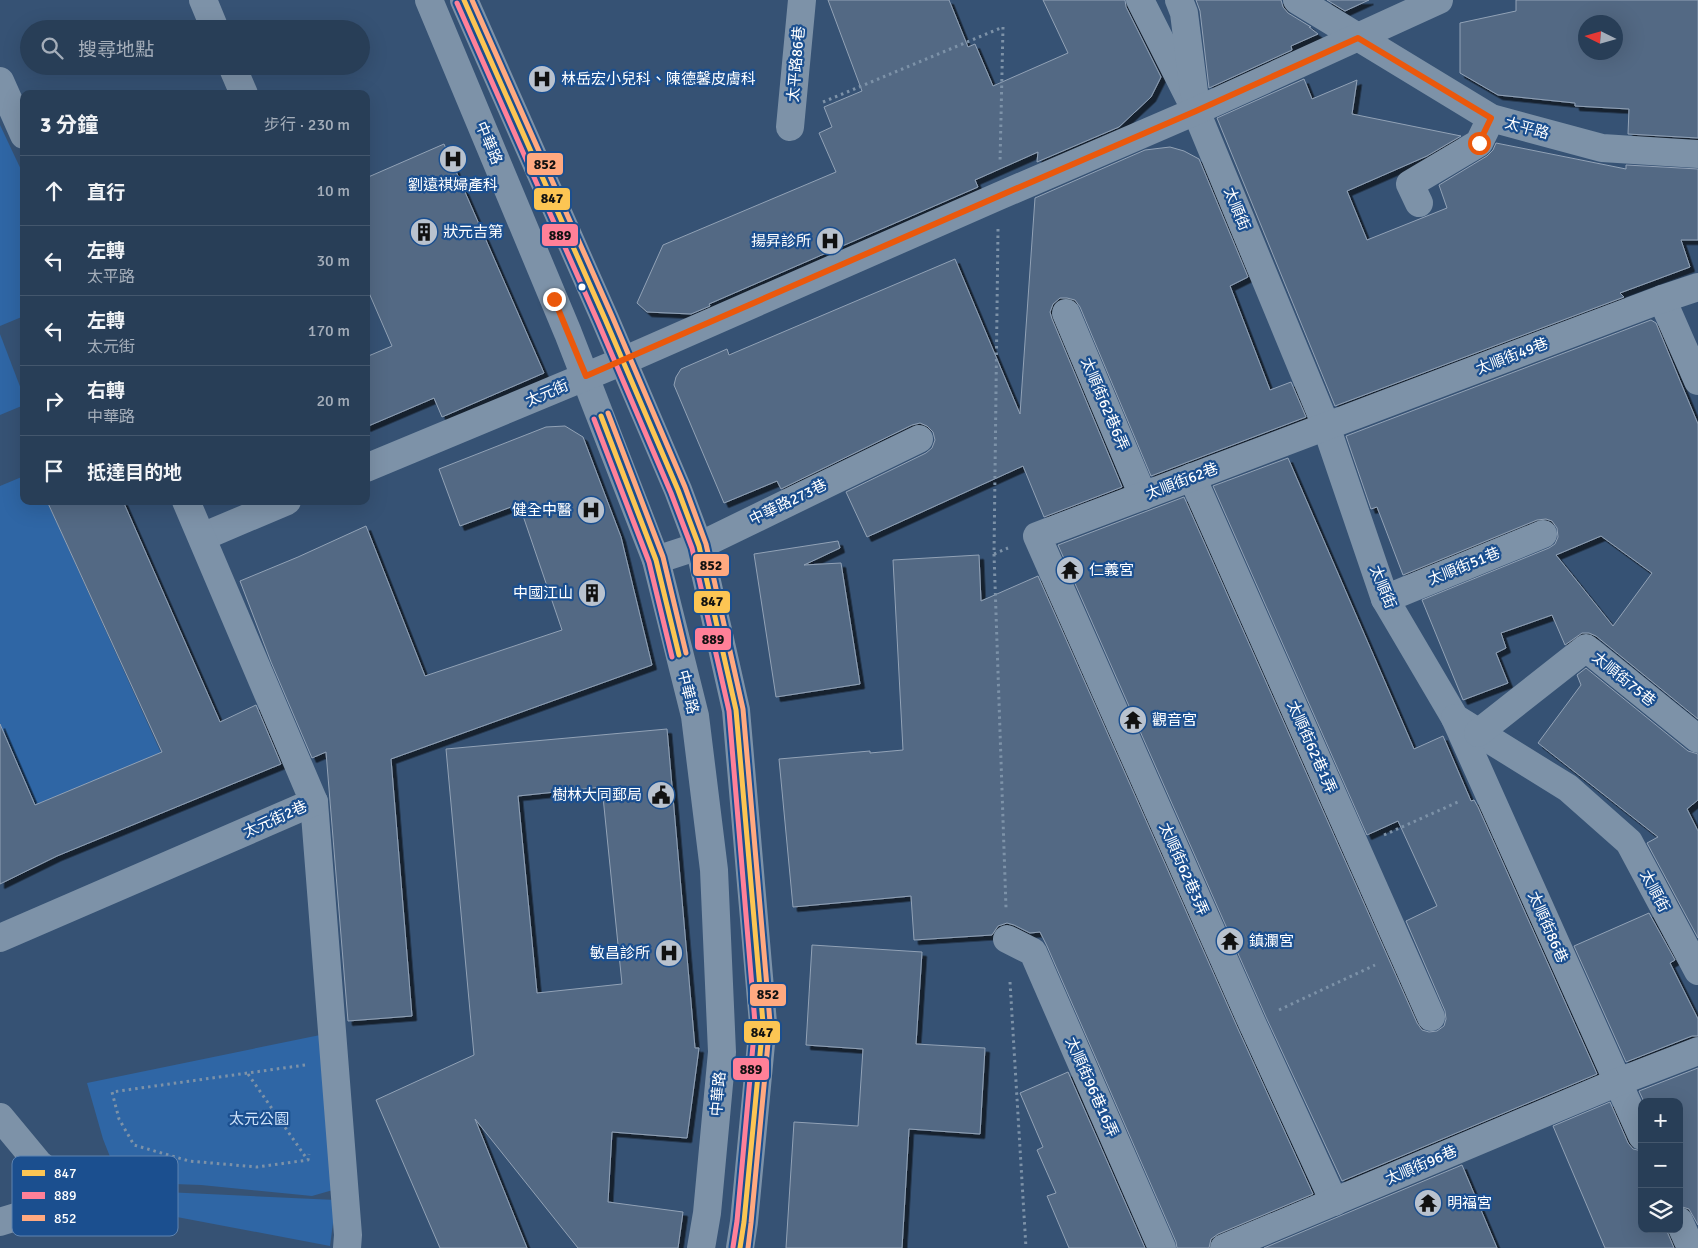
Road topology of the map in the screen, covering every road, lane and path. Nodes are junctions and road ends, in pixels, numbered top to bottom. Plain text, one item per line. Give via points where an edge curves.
1 (203, 0) edge
2 (429, 0) edge
3 (464, 0) edge
4 (802, 0) edge
5 (810, 0) edge
6 (1140, 0) edge
7 (1179, 0) edge
8 (1297, 0) edge
9 (1439, 0) edge
10 (211, 20) edge
11 (1358, 38) junction
12 (236, 75) edge
13 (0, 81) edge
14 (242, 90) edge
15 (1196, 111) junction
16 (1491, 118) junction
17 (795, 119) junction
18 (20, 126) edge
19 (1698, 154) edge
20 (999, 196) junction
21 (1419, 203) dead end
22 (1698, 287) edge
23 (1662, 299) junction
24 (1066, 313) dead end
25 (623, 361) junction
26 (586, 376) junction
27 (1698, 381) edge
28 (1326, 426) junction
29 (918, 439) dead end
30 (370, 466) edge
31 (1192, 477) junction
32 (1143, 496) junction
33 (188, 505) edge
34 (278, 505) edge
35 (1543, 534) dead end
36 (1036, 536) joint
37 (202, 537) junction
38 (699, 546) junction
39 (656, 560) junction
40 (1385, 599) junction
41 (1455, 718) junction
42 (1478, 733) junction
43 (1698, 739) edge
44 (1486, 789) junction
45 (314, 802) junction
46 (1356, 848) junction
47 (0, 938) edge
48 (1007, 939) junction
49 (1403, 952) junction
50 (1698, 971) edge
51 (1431, 1017) dead end
52 (1252, 1023) junction
53 (333, 1044) junction
54 (1698, 1051) edge
55 (248, 1074) junction
56 (1618, 1082) junction
57 (0, 1117) edge
58 (1638, 1127) edge
59 (309, 1151) dead end
60 (32, 1156) edge
61 (170, 1156) edge
62 (178, 1159) edge
63 (308, 1160) junction
64 (1334, 1202) junction
65 (12, 1218) edge
66 (0, 1222) edge
67 (1683, 1230) edge
68 (347, 1248) edge
69 (701, 1248) edge
70 (740, 1248) edge
71 (1026, 1248) edge
72 (1162, 1248) edge
73 (1224, 1248) edge
74 (1691, 1248) edge

1 - 10 street
2 - 26 street, 中華路
3 - 25 street
4 - 17 street, 太平路86巷
5 - 17 street, 太平路86巷
6 - 15 street
7 - 15 street via 1184,13
8 - 11 street, 太平路
9 - 11 street, 太元街
11 - 15 street, 太元街
11 - 16 street, 太平路
12 - 14 street
13 - 18 street
15 - 20 street, 太元街
15 - 28 street, 太順街
16 - 19 street, 太平路 via 1602,148
16 - 21 street via 1479,143 1410,184
17 - 20 path via 1002,27
20 - 25 street, 太元街
20 - 48 path via 994,554
22 - 23 street, 太順街49巷
23 - 27 street
23 - 28 street, 太順街49巷
24 - 32 street, 太順街62巷6弄
25 - 26 street, 太元街
25 - 38 street
26 - 30 street, 太元街
26 - 39 street, 中華路
28 - 31 street, 太順街62巷
28 - 40 street, 太順街
29 - 38 street, 中華路273巷
31 - 32 street, 太順街62巷
31 - 46 street, 太順街62巷1弄
32 - 36 street, 太順街62巷
33 - 37 street, 太元街2巷
34 - 37 street
35 - 40 street, 太順街51巷
36 - 52 street, 太順街62巷3弄
37 - 45 street, 太元街2巷
38 - 39 street, 中華路273巷
38 - 70 street via 736,710 763,1023
39 - 69 street, 中華路 via 695,716 714,870 722,1052
40 - 41 street, 太順街
41 - 42 street, 太順街
41 - 44 street, 太順街86巷
42 - 43 street, 太順街75巷 via 1586,648
42 - 50 street, 太順街 via 1568,788 1629,842
44 - 46 path
44 - 56 street, 太順街86巷
45 - 47 street, 太元街2巷
45 - 53 street
46 - 49 street, 太順街62巷1弄
48 - 71 path
48 - 72 street, 太順街96巷16弄 via 1033,952
49 - 51 street, 太順街62巷1弄
49 - 52 path
52 - 64 street, 太順街62巷3弄
53 - 55 path via 318,1063
53 - 68 street
54 - 56 street, 太順街96巷
55 - 61 path via 112,1092 119,1119 134,1145
55 - 63 path
56 - 58 street, 太順街86巷
56 - 64 street, 太順街96巷
57 - 60 street
59 - 63 path
62 - 63 path via 257,1167
64 - 73 street, 太順街96巷
65 - 66 street
67 - 74 street

